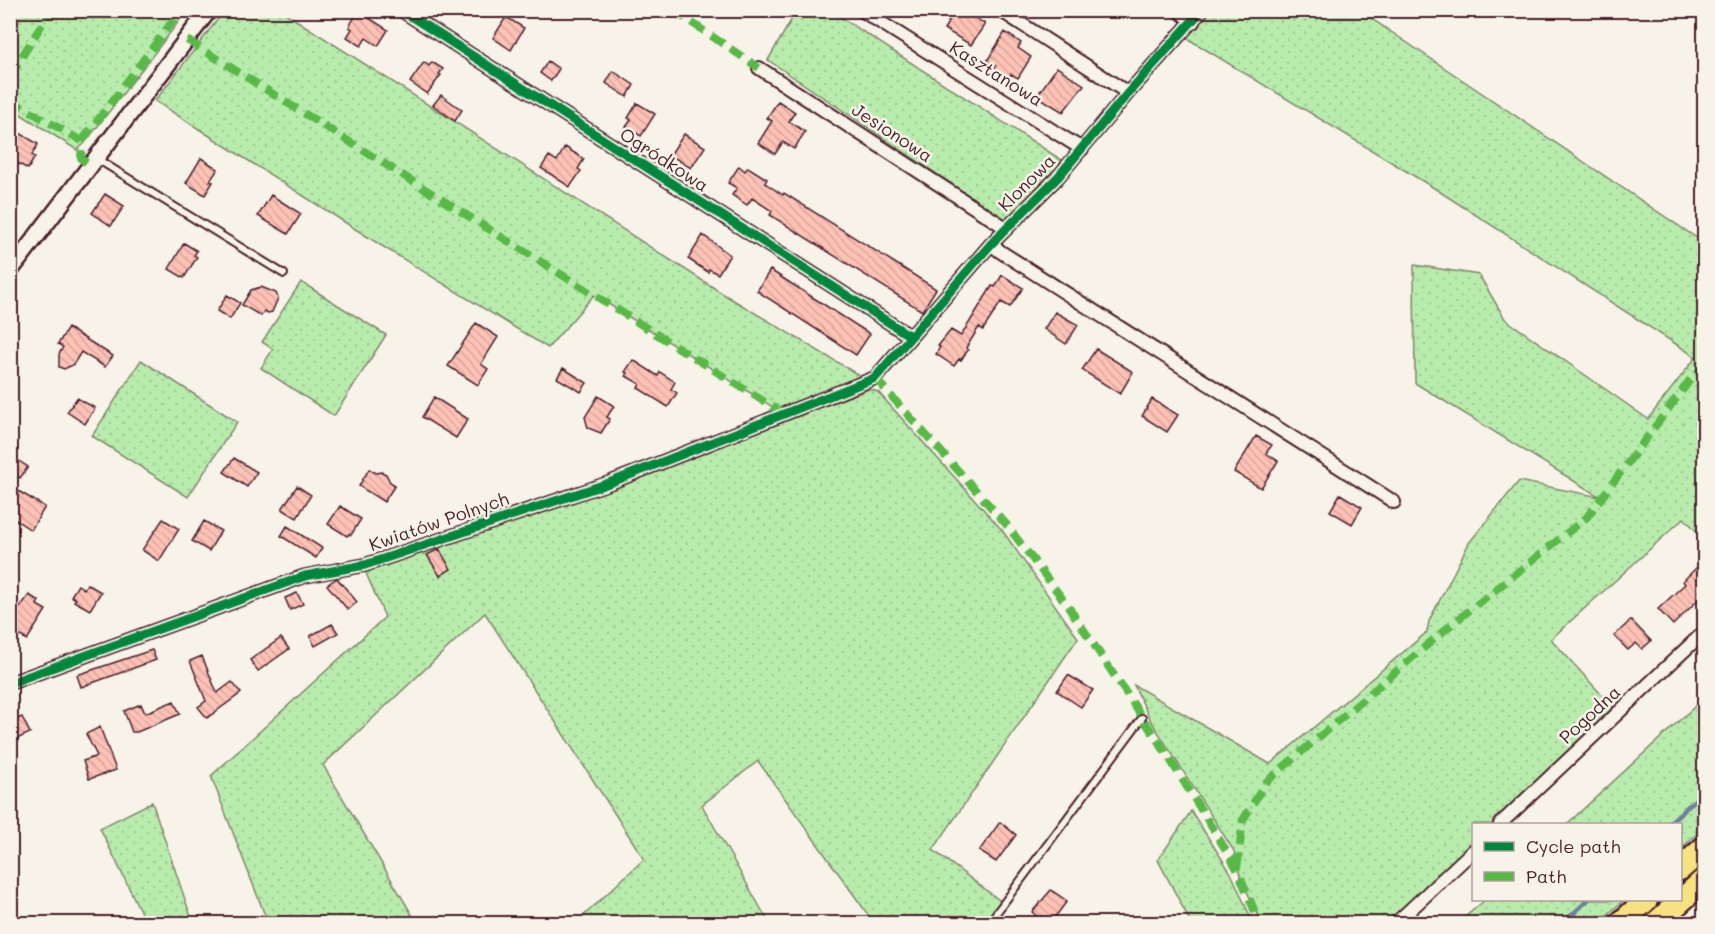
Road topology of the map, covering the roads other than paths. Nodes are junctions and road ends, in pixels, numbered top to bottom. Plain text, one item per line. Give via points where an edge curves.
1 (209, 10) edge
2 (401, 10) edge
3 (861, 10) edge
4 (1000, 10) edge
5 (1178, 10) edge
6 (1202, 10) edge
7 (1193, 22) junction
8 (759, 68) dead end
9 (1128, 93) junction
10 (1082, 149) junction
11 (96, 159) junction
12 (1006, 228) junction
13 (991, 244) junction
14 (10, 271) edge
15 (284, 274) dead end
16 (910, 336) junction
17 (874, 378) joint
18 (1394, 502) dead end
19 (1704, 632) edge
20 (10, 683) edge
21 (1142, 718) dead end
22 (1502, 823) edge
23 (1704, 848) edge
24 (1472, 851) edge
25 (1682, 867) edge
26 (1704, 880) edge
27 (1682, 900) edge
28 (1646, 901) edge
29 (1681, 901) edge
30 (988, 924) edge
31 (1395, 924) edge
32 (1620, 924) edge
33 (1655, 924) edge

1 - 11 street
2 - 16 street, Ogródkowa
3 - 10 street, Kasztanowa
4 - 9 street
5 - 7 street
6 - 7 street, Klonowa
7 - 9 street, Klonowa
8 - 12 street, Jesionowa
9 - 10 street, Klonowa
10 - 12 street, Klonowa
11 - 14 street
11 - 15 lane
12 - 13 street, Klonowa
13 - 16 street, Klonowa
13 - 18 street
16 - 17 street, Klonowa
17 - 20 street, Kwiatów Polnych via 609,483 365,565 305,576
19 - 22 street, Pogodna
21 - 30 lane
23 - 25 highway
24 - 31 street
26 - 27 highway
28 - 32 highway
29 - 33 highway

